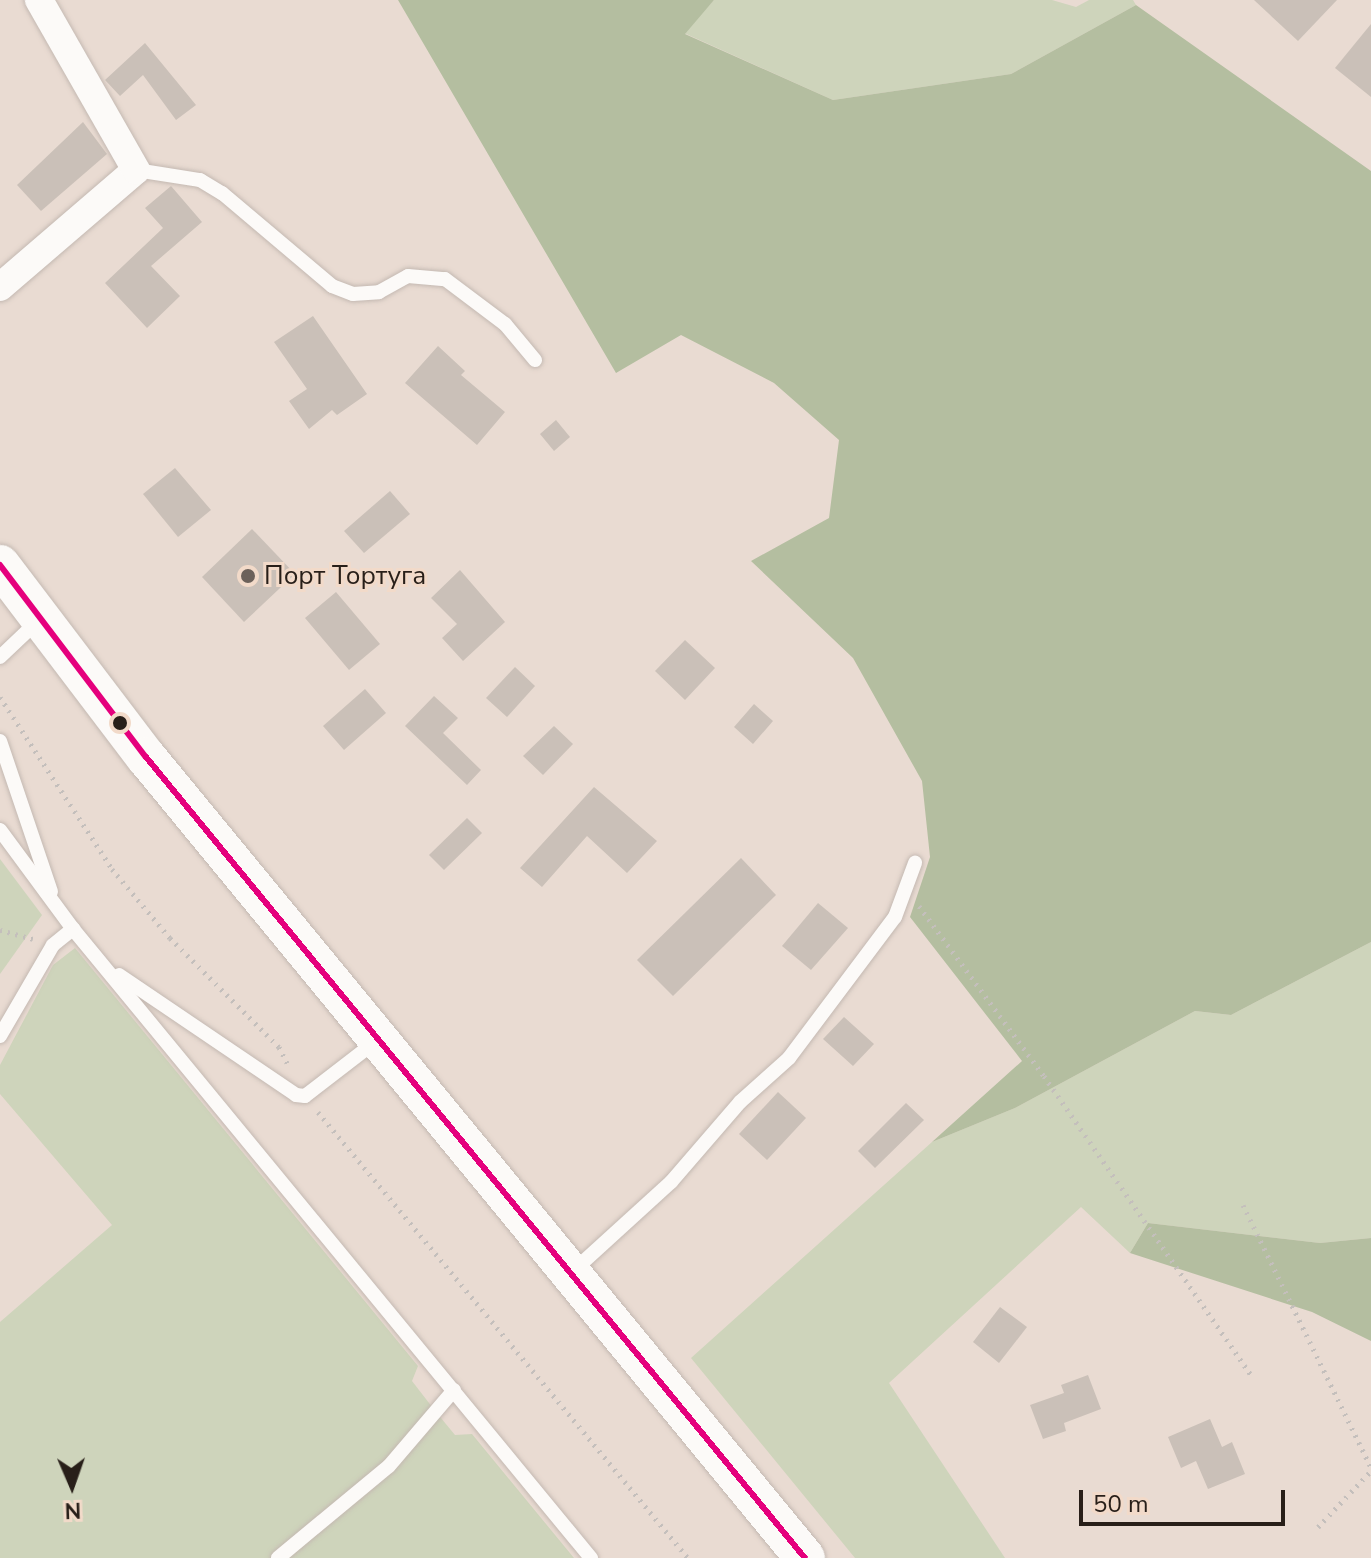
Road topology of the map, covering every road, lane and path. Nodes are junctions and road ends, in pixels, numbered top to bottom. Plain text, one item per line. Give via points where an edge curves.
1 (39, 0) edge
2 (136, 170) junction
3 (0, 287) edge
4 (535, 360) dead end
5 (0, 565) edge
6 (40, 619) junction
7 (0, 657) edge
8 (0, 697) edge
9 (0, 741) edge
10 (0, 830) edge
11 (915, 863) dead end
12 (907, 889) junction
13 (55, 904) junction
14 (73, 929) junction
15 (0, 930) edge
16 (53, 945) junction
17 (105, 966) junction
18 (0, 1036) edge
19 (378, 1039) junction
20 (305, 1096) junction
21 (1243, 1205) dead end
22 (571, 1273) junction
23 (1251, 1375) dead end
24 (454, 1390) junction
25 (1371, 1469) edge
26 (1318, 1527) dead end
27 (278, 1558) edge
28 (591, 1558) edge
29 (688, 1558) edge
30 (805, 1558) edge

1 - 2 street
2 - 3 street
2 - 4 lane via 200,180 332,286 353,294 379,292 408,276 445,279 505,324
5 - 6 street
6 - 7 lane
6 - 19 street
8 - 20 path via 112,869 170,938 279,1047
9 - 13 lane
10 - 13 lane
11 - 12 lane
12 - 22 lane via 895,917 789,1058 740,1102 671,1182
12 - 23 path
13 - 14 lane
14 - 16 lane
14 - 17 lane
15 - 16 path
16 - 18 lane
17 - 20 lane via 296,1095
17 - 24 lane
19 - 20 lane
19 - 22 street
20 - 29 path
21 - 25 path
22 - 30 street
24 - 27 lane via 389,1466
24 - 28 lane
25 - 26 path

